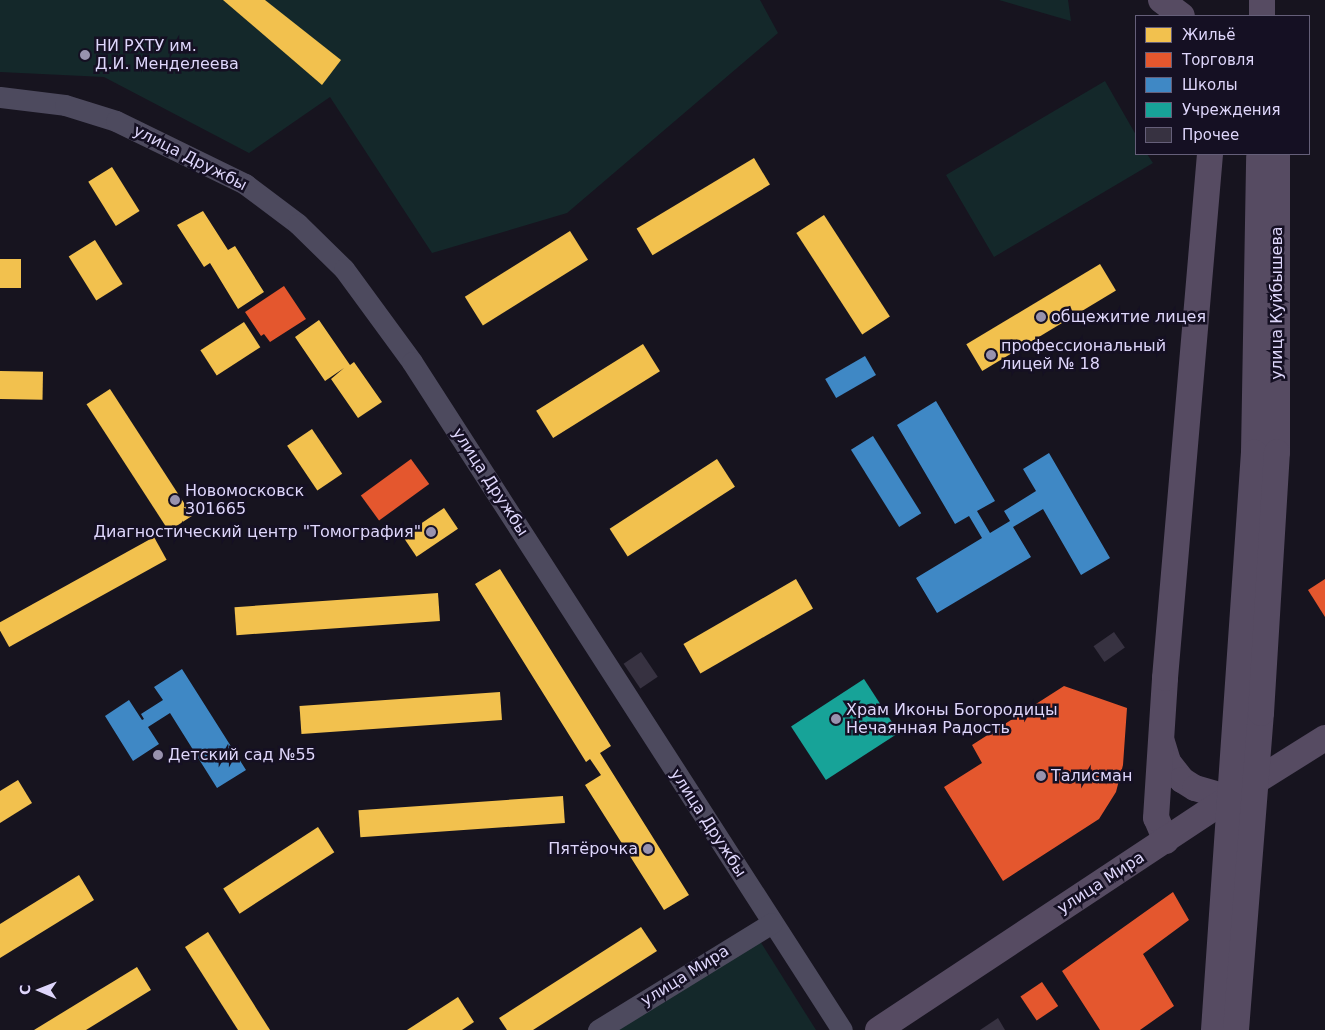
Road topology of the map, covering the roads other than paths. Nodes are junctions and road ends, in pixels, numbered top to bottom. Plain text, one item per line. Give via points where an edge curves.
1 (1161, 0) edge
2 (1181, 15) edge
3 (0, 97) edge
4 (1210, 155) edge
5 (1259, 155) edge
6 (1277, 155) edge
7 (1265, 452) junction
8 (1325, 738) edge
9 (1161, 739) junction
10 (1229, 798) junction
11 (1166, 841) junction
12 (772, 923) junction
13 (598, 1030) edge
14 (842, 1030) edge
15 (878, 1030) edge
16 (1214, 1030) edge
17 (1236, 1030) edge

1 - 2 main road
3 - 12 street, улица Дружбы via 66,105 102,116 197,160 245,184 298,224 344,269 412,362
4 - 9 main road
5 - 7 main road, улица Куйбышева
6 - 7 main road, улица Куйбышева
7 - 16 main road, bridge
7 - 17 main road, bridge via 1262,713
8 - 10 main road, улица Мира
9 - 10 main road via 1168,762 1182,780 1190,786
9 - 11 main road via 1156,818
10 - 11 main road, улица Мира
11 - 15 main road, улица Мира
12 - 13 street, улица Мира
12 - 14 street, улица Дружбы

